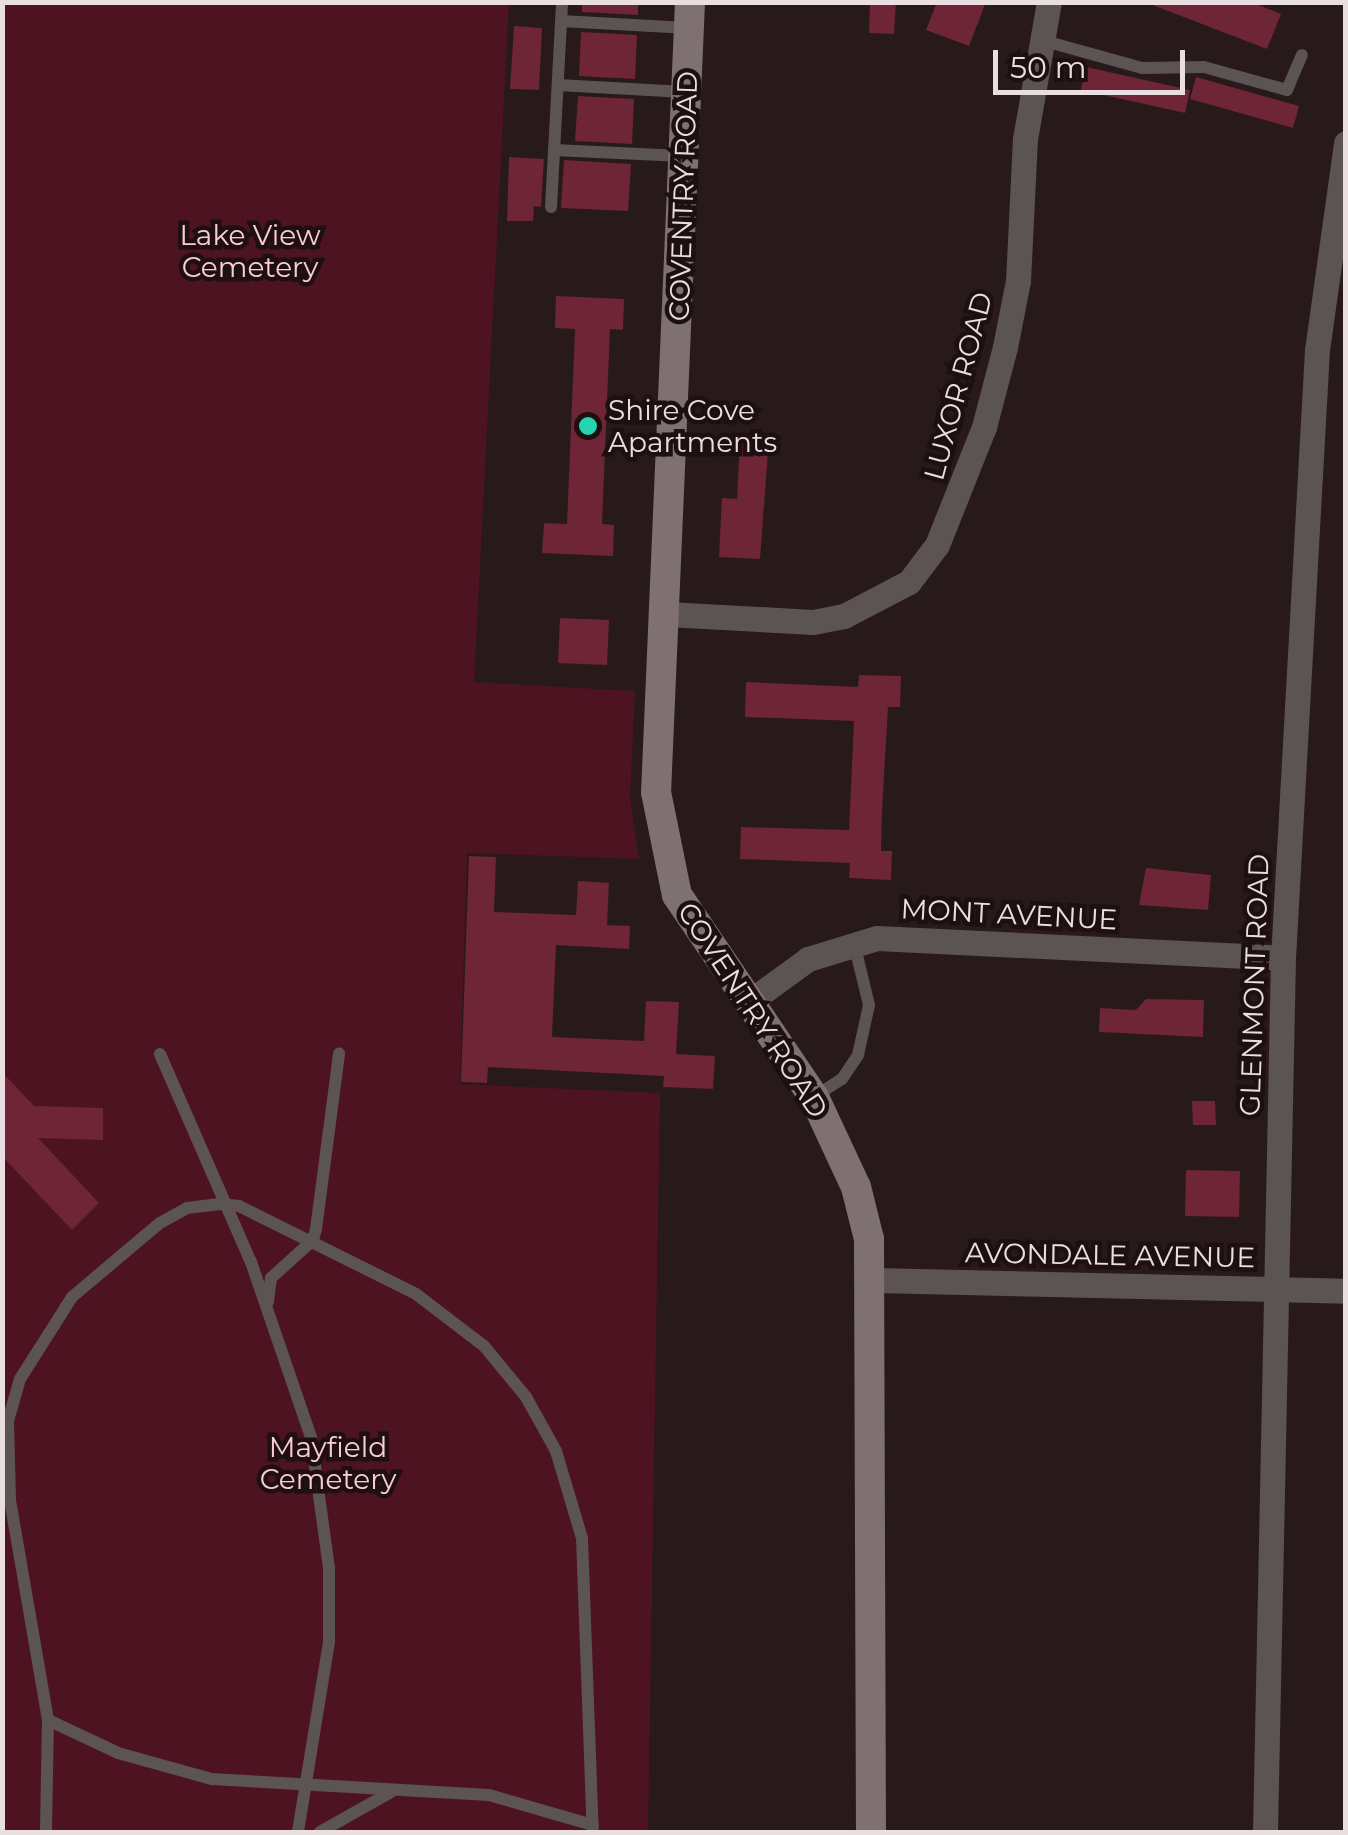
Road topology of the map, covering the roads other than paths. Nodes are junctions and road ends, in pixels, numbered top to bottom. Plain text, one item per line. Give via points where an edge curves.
1 (562, 2) edge
2 (1049, 2) edge
3 (690, 15) edge
4 (561, 21) junction
5 (1041, 40) junction
6 (1302, 55) dead end
7 (558, 86) junction
8 (687, 92) junction
9 (1346, 143) edge
10 (554, 150) junction
11 (684, 156) junction
12 (551, 207) dead end
13 (666, 614) junction
14 (854, 941) junction
15 (1283, 958) junction
16 (750, 1002) junction
17 (160, 1054) dead end
18 (338, 1054) dead end
19 (814, 1096) junction
20 (224, 1204) junction
21 (313, 1240) junction
22 (874, 1280) junction
23 (1276, 1289) junction
24 (1346, 1291) edge
25 (268, 1305) junction
26 (48, 1720) junction
27 (306, 1787) junction
28 (398, 1790) junction
29 (593, 1829) edge
30 (46, 1832) edge
31 (298, 1832) edge
32 (320, 1832) edge
33 (870, 1832) edge
34 (1265, 1832) edge

1 - 4 lane
2 - 5 street, LUXOR ROAD
3 - 4 lane
3 - 8 street, COVENTRY ROAD
4 - 7 lane
5 - 6 lane via 1142,68 1204,67 1287,90
5 - 13 street, LUXOR ROAD via 1025,139 1018,282 984,428 938,545 909,582 844,616 814,622
7 - 8 lane
7 - 10 lane
8 - 11 street, COVENTRY ROAD
9 - 15 street, GLENMONT ROAD via 1317,350
10 - 11 lane
10 - 12 lane
11 - 13 street, COVENTRY ROAD
13 - 16 street, COVENTRY ROAD via 656,781 661,838 692,926
14 - 15 street, MONT AVENUE
14 - 16 street, MONT AVENUE via 808,958
14 - 19 lane via 869,1004 858,1055 842,1079
15 - 23 street, GLENMONT ROAD
16 - 19 street, COVENTRY ROAD
17 - 20 lane
18 - 21 lane
19 - 22 street, COVENTRY ROAD via 856,1187
20 - 21 lane
20 - 25 lane
20 - 26 lane via 187,1208 136,1240 72,1298 20,1379 8,1421 10,1499
21 - 25 lane via 271,1278
21 - 29 lane via 416,1294 484,1346 556,1451 586,1578
22 - 23 street, AVONDALE AVENUE
22 - 33 street, COVENTRY ROAD
23 - 24 street, AVONDALE AVENUE
23 - 34 street, GLENMONT ROAD
25 - 27 lane via 311,1437 330,1568 324,1696
26 - 27 lane via 118,1753 212,1779
26 - 30 lane
27 - 28 lane
27 - 31 lane
28 - 29 lane via 489,1795
28 - 32 lane

